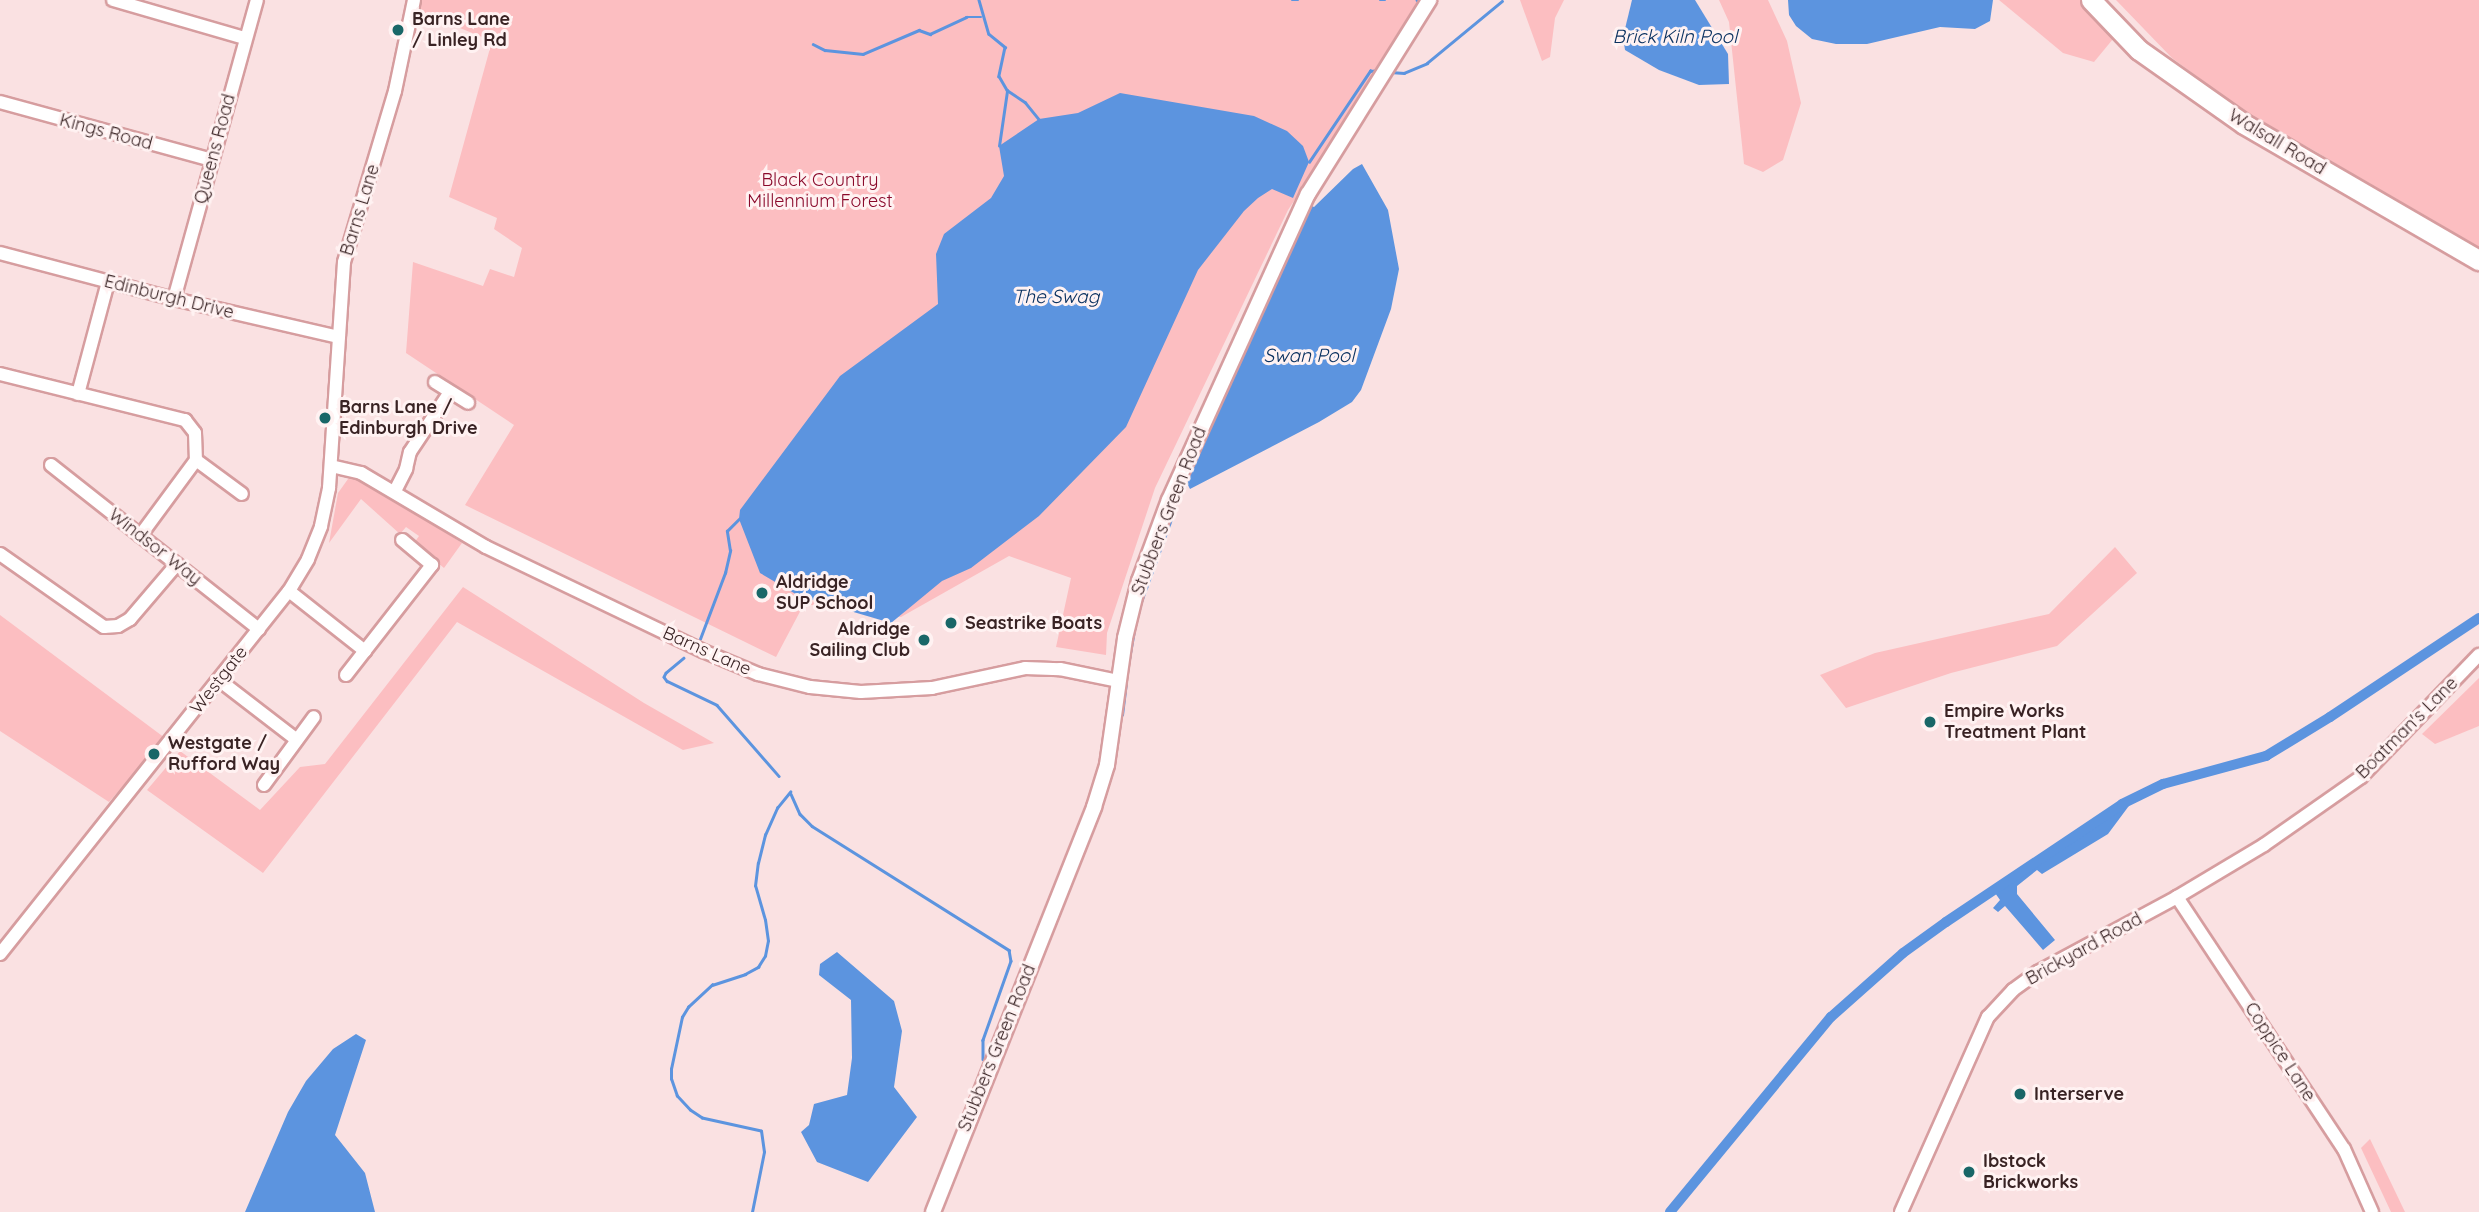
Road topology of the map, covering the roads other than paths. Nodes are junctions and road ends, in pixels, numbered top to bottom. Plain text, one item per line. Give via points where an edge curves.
1 (113, 0) edge
2 (257, 0) edge
3 (414, 0) edge
4 (1429, 0) edge
5 (2091, 0) edge
6 (139, 4) edge
7 (245, 38) junction
8 (0, 102) edge
9 (212, 160) junction
10 (0, 253) edge
11 (2479, 260) edge
12 (108, 282) junction
13 (174, 299) junction
14 (339, 337) junction
15 (0, 374) edge
16 (435, 382) dead end
17 (450, 392) junction
18 (78, 394) junction
19 (468, 403) dead end
20 (196, 460) junction
21 (51, 465) dead end
22 (331, 466) junction
23 (329, 488) joint
24 (395, 491) junction
25 (243, 493) dead end
26 (140, 536) junction
27 (402, 540) dead end
28 (0, 554) edge
29 (177, 564) junction
30 (289, 591) junction
31 (259, 629) junction
32 (365, 651) junction
33 (2479, 655) edge
34 (346, 676) dead end
35 (219, 680) junction
36 (1118, 681) junction
37 (314, 717) dead end
38 (297, 740) junction
39 (264, 785) dead end
40 (2264, 845) joint
41 (2177, 897) junction
42 (0, 954) edge
43 (933, 1212) edge
44 (1901, 1212) edge
45 (2372, 1212) edge

1 - 6 street
2 - 7 street, Queens Road
3 - 14 street, Barns Lane via 395,91 347,247
4 - 36 street, Stubbers Green Road via 1308,194 1211,405 1147,557
5 - 11 highway, Walsall Road via 2139,50 2244,124
6 - 7 street
7 - 9 street, Queens Road
8 - 9 street, Kings Road
9 - 13 street, Queens Road
10 - 12 street, Edinburgh Drive
12 - 13 street, Edinburgh Drive
12 - 18 street
13 - 14 street, Edinburgh Drive
14 - 22 street, Barns Lane
15 - 18 street
16 - 17 street
17 - 19 street
17 - 24 street via 410,452
18 - 20 street via 185,420 195,433
20 - 25 street
20 - 26 street
21 - 26 street, Windsor Way
22 - 23 street, Barns Lane
22 - 24 street, Barns Lane via 361,473
23 - 30 street, Westgate via 316,541
24 - 36 street, Barns Lane via 486,547 703,652 785,681 835,690 909,690 1025,667
26 - 29 street, Windsor Way
27 - 32 street via 432,565
28 - 29 street via 104,627 130,619
29 - 31 street, Windsor Way
30 - 31 street, Westgate
30 - 32 street
31 - 35 street, Westgate
32 - 34 street
33 - 40 street, Boatman's Lane via 2361,777
35 - 38 street
35 - 42 street, Westgate
36 - 43 street, Stubbers Green Road via 1107,765 1094,807
37 - 38 street
38 - 39 street
40 - 41 street, Brickyard Road
41 - 44 street, Brickyard Road via 2038,972 2013,989 1988,1017
41 - 45 street, Coppice Lane via 2344,1149

